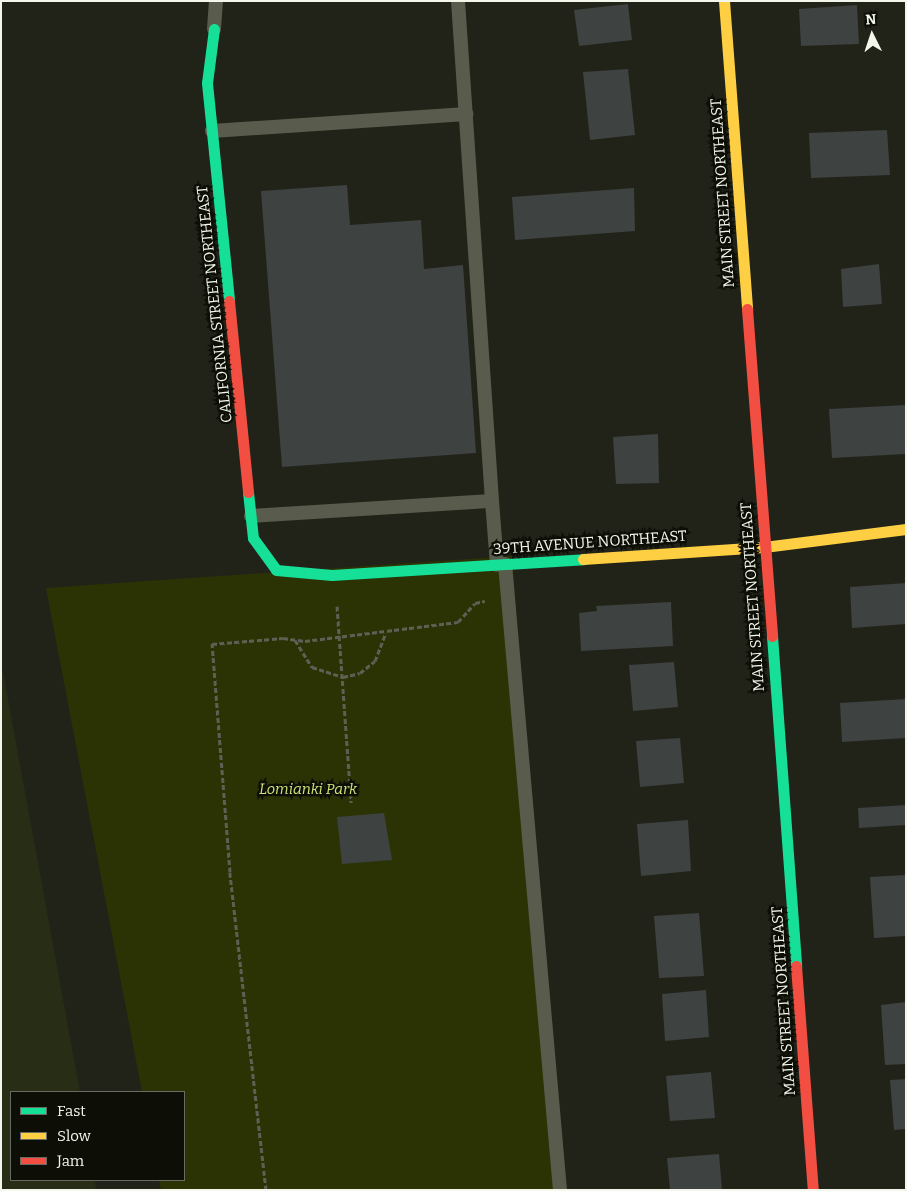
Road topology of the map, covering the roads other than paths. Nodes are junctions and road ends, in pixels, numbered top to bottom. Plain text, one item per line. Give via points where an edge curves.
1 (216, 1) edge
2 (458, 1) edge
3 (724, 1) edge
4 (214, 29) joint
5 (466, 114) junction
6 (212, 131) junction
7 (492, 501) junction
8 (251, 516) junction
9 (906, 529) edge
10 (764, 547) junction
11 (501, 564) junction
12 (276, 570) joint
13 (560, 1190) edge
14 (813, 1190) edge

1 - 4 lane
2 - 5 lane
3 - 10 street, MAIN STREET NORTHEAST
4 - 6 street, CALIFORNIA STREET NORTHEAST via 207,83
5 - 6 lane
5 - 7 lane
6 - 8 street, CALIFORNIA STREET NORTHEAST
7 - 8 lane
7 - 11 lane
8 - 12 street, CALIFORNIA STREET NORTHEAST via 253,538
9 - 10 street, 39TH AVENUE NORTHEAST
10 - 11 street, 39TH AVENUE NORTHEAST
10 - 14 street, MAIN STREET NORTHEAST
11 - 12 street, 39TH AVENUE NORTHEAST via 332,576
11 - 13 lane via 508,600

